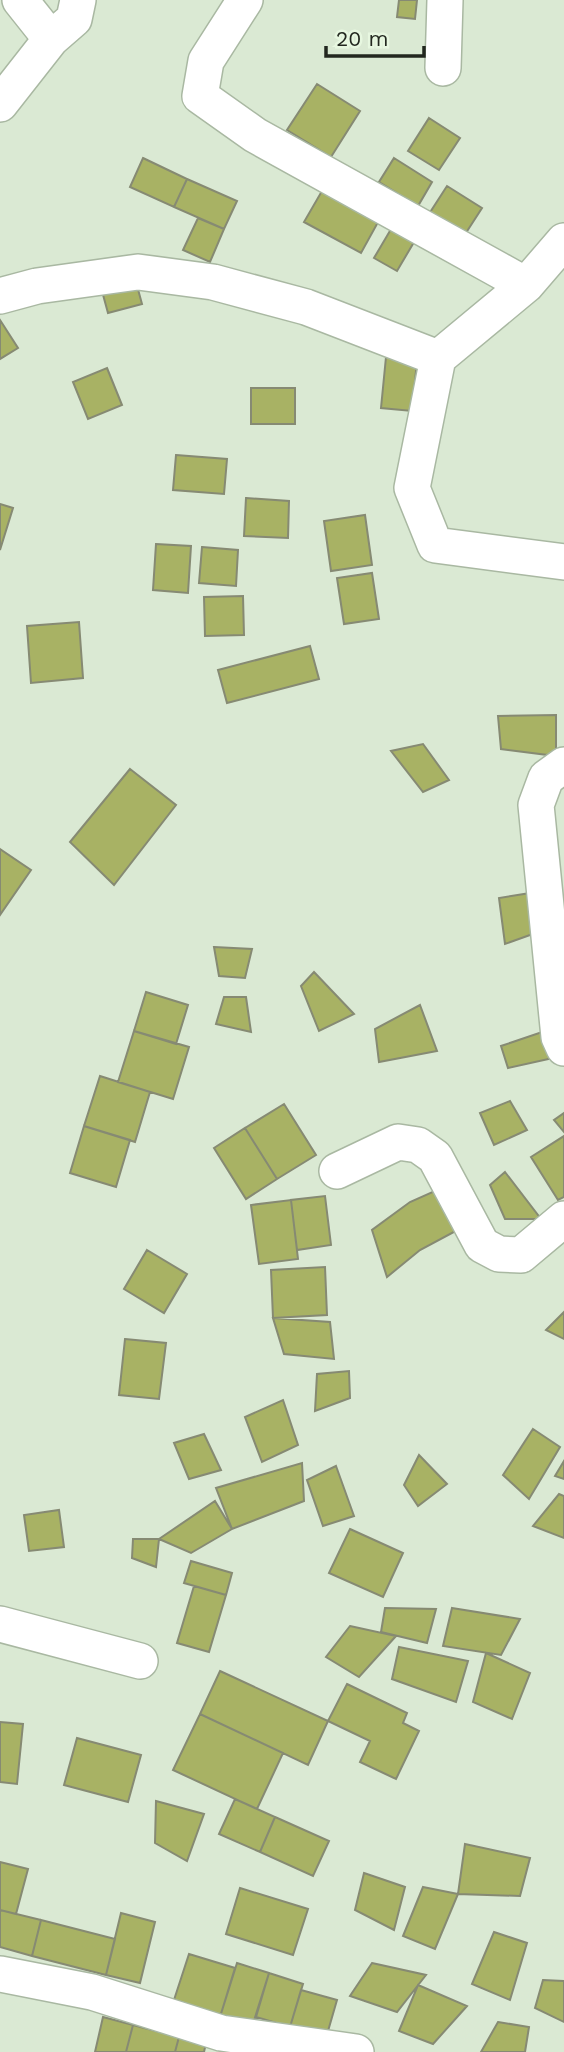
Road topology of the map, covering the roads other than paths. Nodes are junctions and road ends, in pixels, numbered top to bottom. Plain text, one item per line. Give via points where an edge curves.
1 (20, 0) edge
2 (78, 0) edge
3 (245, 0) edge
4 (445, 0) edge
5 (51, 39) junction
6 (443, 68) dead end
7 (0, 104) edge
8 (564, 241) edge
9 (526, 285) junction
10 (0, 296) edge
11 (438, 358) junction
12 (564, 562) edge
13 (564, 765) edge
14 (564, 1048) edge
15 (337, 1171) dead end
16 (564, 1219) edge
17 (0, 1624) edge
18 (140, 1661) dead end
19 (0, 1974) edge
20 (356, 2052) edge

1 - 5 street
2 - 5 street via 74,19
3 - 9 street via 206,61 200,96 255,135
4 - 6 street
5 - 7 street
8 - 9 street
9 - 11 street
10 - 11 street via 37,286 138,272 213,282 306,307
11 - 12 street via 412,488 435,545
13 - 14 street via 546,778 536,805 559,1037
15 - 16 street via 398,1142 418,1145 435,1157 482,1245 499,1254 521,1255
17 - 18 street
19 - 20 street via 92,1992 221,2033

